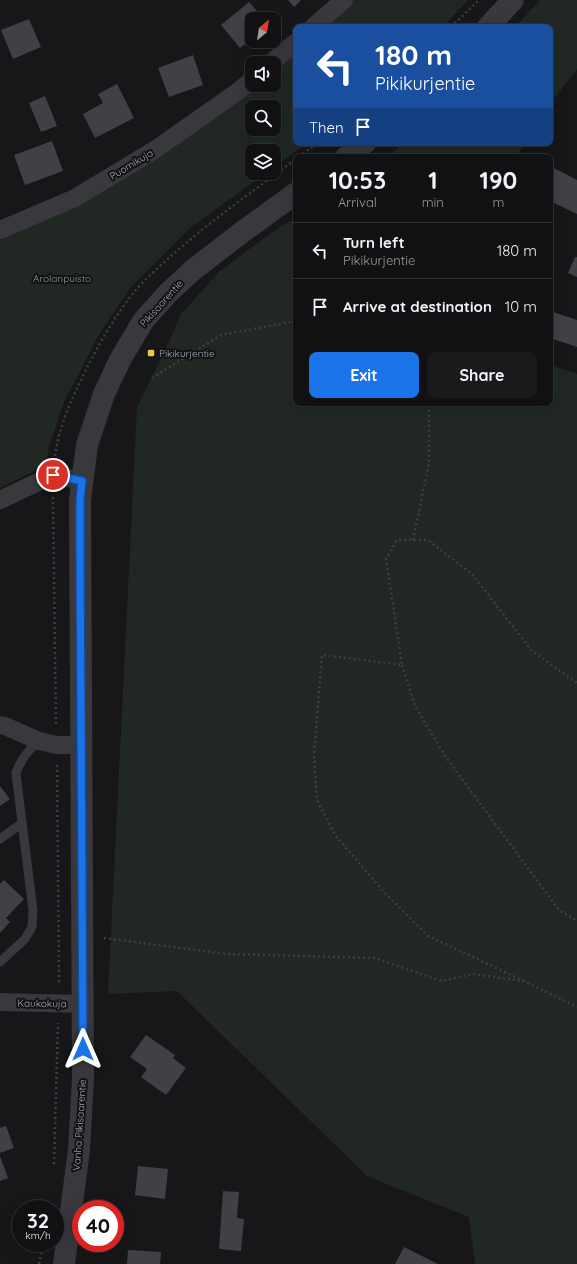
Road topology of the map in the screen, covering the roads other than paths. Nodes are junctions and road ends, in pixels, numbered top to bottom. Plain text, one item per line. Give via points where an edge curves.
1 (344, 0) edge
2 (514, 0) edge
3 (316, 24) edge
4 (491, 24) edge
5 (293, 45) edge
6 (279, 56) edge
7 (245, 86) edge
8 (361, 146) edge
9 (350, 154) edge
10 (293, 195) edge
11 (0, 230) edge
12 (82, 481) junction
13 (0, 500) edge
14 (0, 725) edge
15 (39, 741) junction
16 (82, 745) junction
17 (22, 823) junction
18 (0, 839) edge
19 (0, 962) edge
20 (0, 1002) edge
21 (84, 1004) junction
22 (64, 1264) edge

1 - 3 street
2 - 4 street
5 - 6 street
7 - 11 street, Puomikuja via 162,145 75,198
8 - 9 street
10 - 12 street, Pikisaarentie via 193,270 143,321 104,394 88,445
12 - 13 street via 53,475
12 - 16 street, Vanha Pikisaarentie
14 - 15 street
15 - 16 street via 57,745
15 - 17 lane via 20,761 16,773
16 - 21 street, Vanha Pikisaarentie
17 - 18 lane
17 - 19 lane via 33,911 32,927 25,939
20 - 21 street, Kaukokuja
21 - 22 street, Vanha Pikisaarentie via 79,1150

